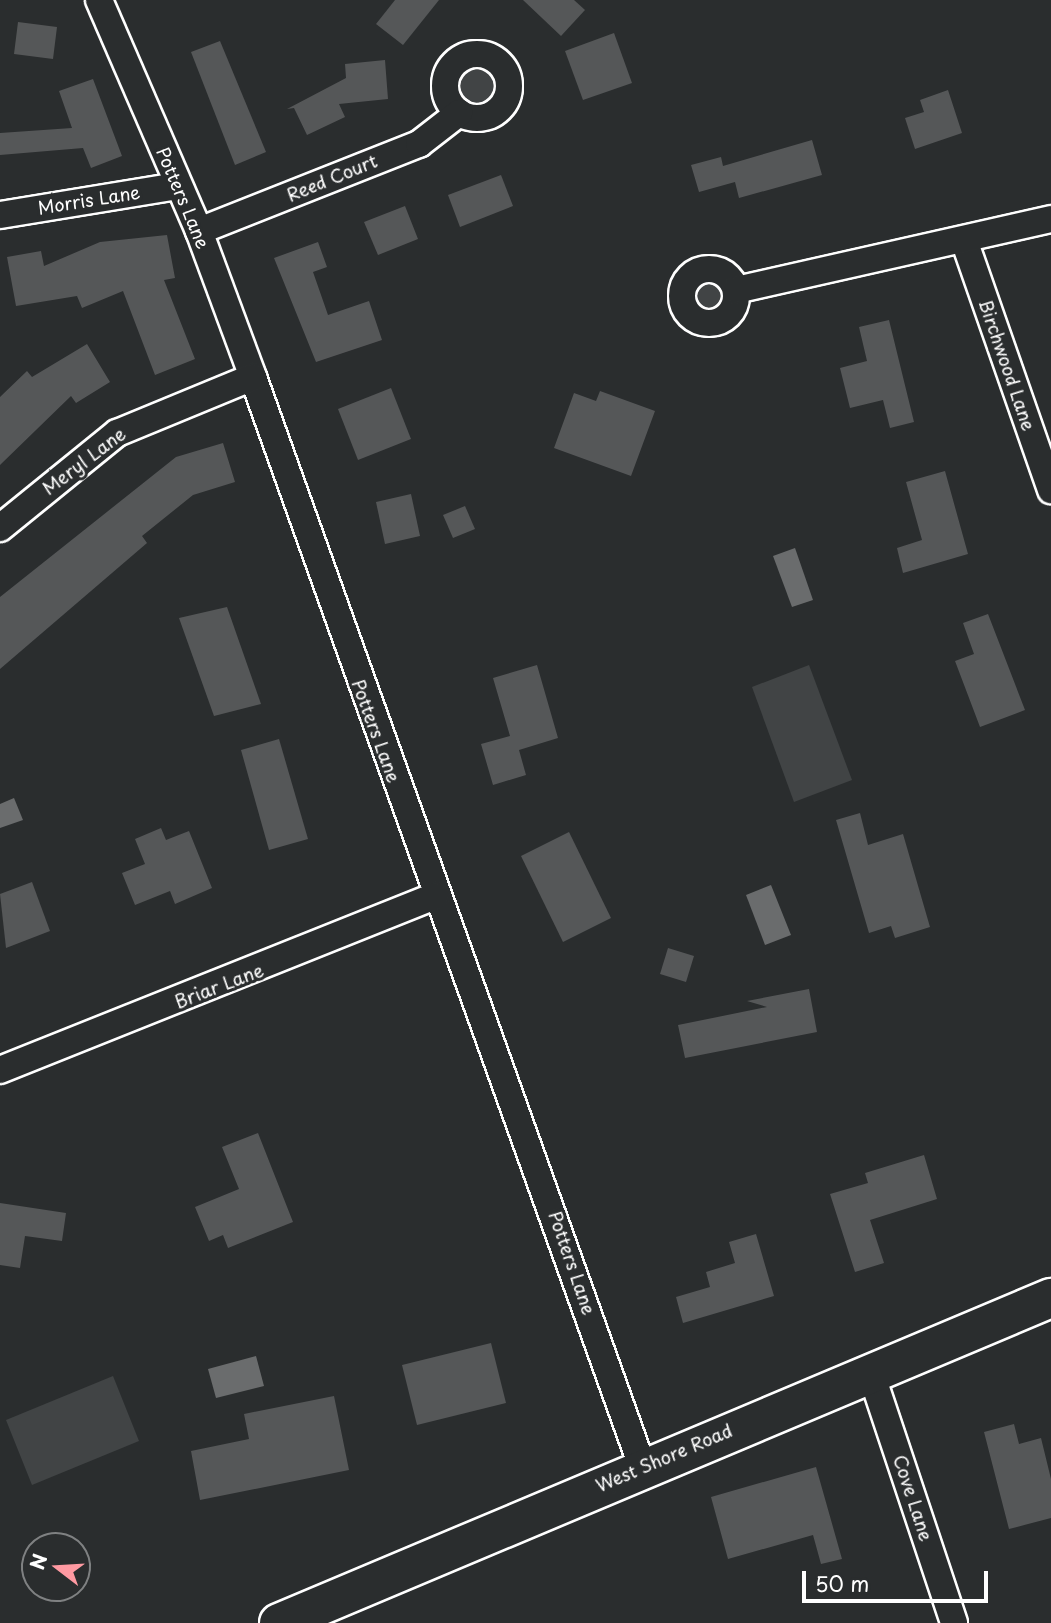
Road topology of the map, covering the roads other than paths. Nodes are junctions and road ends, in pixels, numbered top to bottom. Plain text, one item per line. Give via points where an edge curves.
1 (99, 0) edge
2 (459, 113) dead end
3 (178, 186) junction
4 (0, 215) edge
5 (1051, 219) edge
6 (199, 231) junction
7 (964, 240) junction
8 (736, 290) dead end
9 (253, 377) junction
10 (1051, 490) edge
11 (0, 528) edge
12 (436, 896) junction
13 (0, 1070) edge
14 (1051, 1298) edge
15 (871, 1373) junction
16 (642, 1466) junction
17 (279, 1623) edge
18 (954, 1623) edge

1 - 3 street, Potters Lane
2 - 6 street, Reed Court via 419,144
3 - 4 street, Morris Lane
3 - 6 street, Potters Lane
5 - 7 street
6 - 9 street, Potters Lane
7 - 8 street
7 - 10 street, Birchwood Lane
9 - 11 street, Meryl Lane via 117,433
9 - 12 street, Potters Lane
12 - 13 street, Briar Lane
12 - 16 street, Potters Lane via 536,1158
14 - 15 main road, West Shore Road
15 - 16 main road, West Shore Road
15 - 18 street, Cove Lane
16 - 17 main road, West Shore Road

